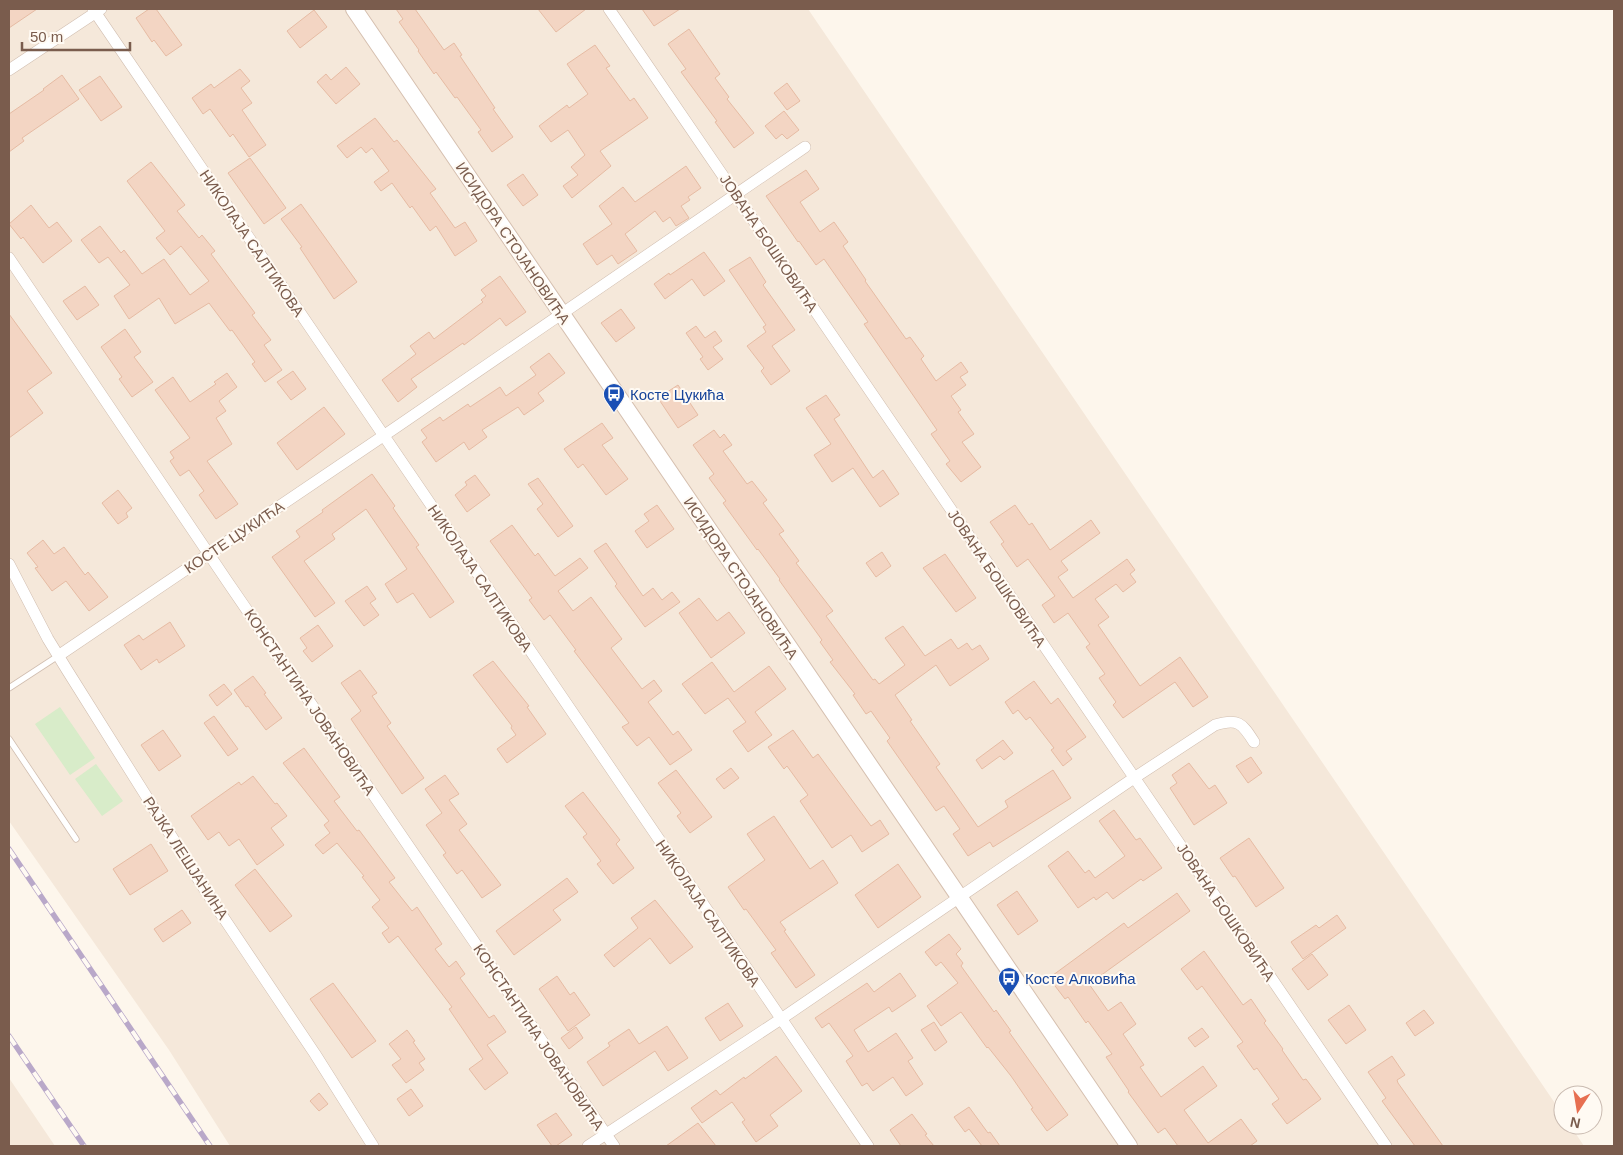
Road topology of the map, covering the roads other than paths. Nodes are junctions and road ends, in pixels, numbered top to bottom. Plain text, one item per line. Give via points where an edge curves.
1 (354, 9) edge
2 (609, 9) edge
3 (96, 10) edge
4 (9, 70) edge
5 (806, 147) dead end
6 (736, 195) junction
7 (9, 258) edge
8 (562, 314) junction
9 (383, 436) junction
10 (209, 554) junction
11 (9, 564) edge
12 (58, 656) junction
13 (9, 688) edge
14 (9, 739) edge
15 (1254, 742) dead end
16 (1134, 778) junction
17 (76, 838) dead end
18 (960, 898) junction
19 (781, 1019) junction
20 (605, 1134) junction
21 (373, 1146) edge
22 (588, 1146) edge
23 (614, 1146) edge
24 (868, 1146) edge
25 (1129, 1146) edge
26 (1386, 1146) edge

1 - 8 street, ИСИДОРА СТОЈАНОВИЋА
2 - 6 street, ЈОВАНА БОШКОВИЋА
3 - 4 street
3 - 9 street, НИКОЛАЈА САЛТИКОВА
5 - 6 street, КОСТЕ ЦУКИЋА
6 - 8 street, КОСТЕ ЦУКИЋА
6 - 16 street, ЈОВАНА БОШКОВИЋА
7 - 10 street, КОНСТАНТИНА ЈОВАНОВИЋА
8 - 9 street, КОСТЕ ЦУКИЋА
8 - 18 street, ИСИДОРА СТОЈАНОВИЋА
9 - 10 street, КОСТЕ ЦУКИЋА
9 - 19 street, НИКОЛАЈА САЛТИКОВА
10 - 12 street, КОСТЕ ЦУКИЋА
10 - 20 street, КОНСТАНТИНА ЈОВАНОВИЋА
11 - 12 street, РАЈКА ЛЕШЈАНИНА
12 - 13 lane
12 - 21 street, РАЈКА ЛЕШЈАНИНА via 202,885
14 - 17 lane
15 - 16 street via 1242,725 1231,721 1215,725
16 - 18 street
16 - 26 street, ЈОВАНА БОШКОВИЋА
18 - 19 street
18 - 25 street, ИСИДОРА СТОЈАНОВИЋА
19 - 20 street
19 - 24 street, НИКОЛАЈА САЛТИКОВА
20 - 22 street
20 - 23 street, КОНСТАНТИНА ЈОВАНОВИЋА

